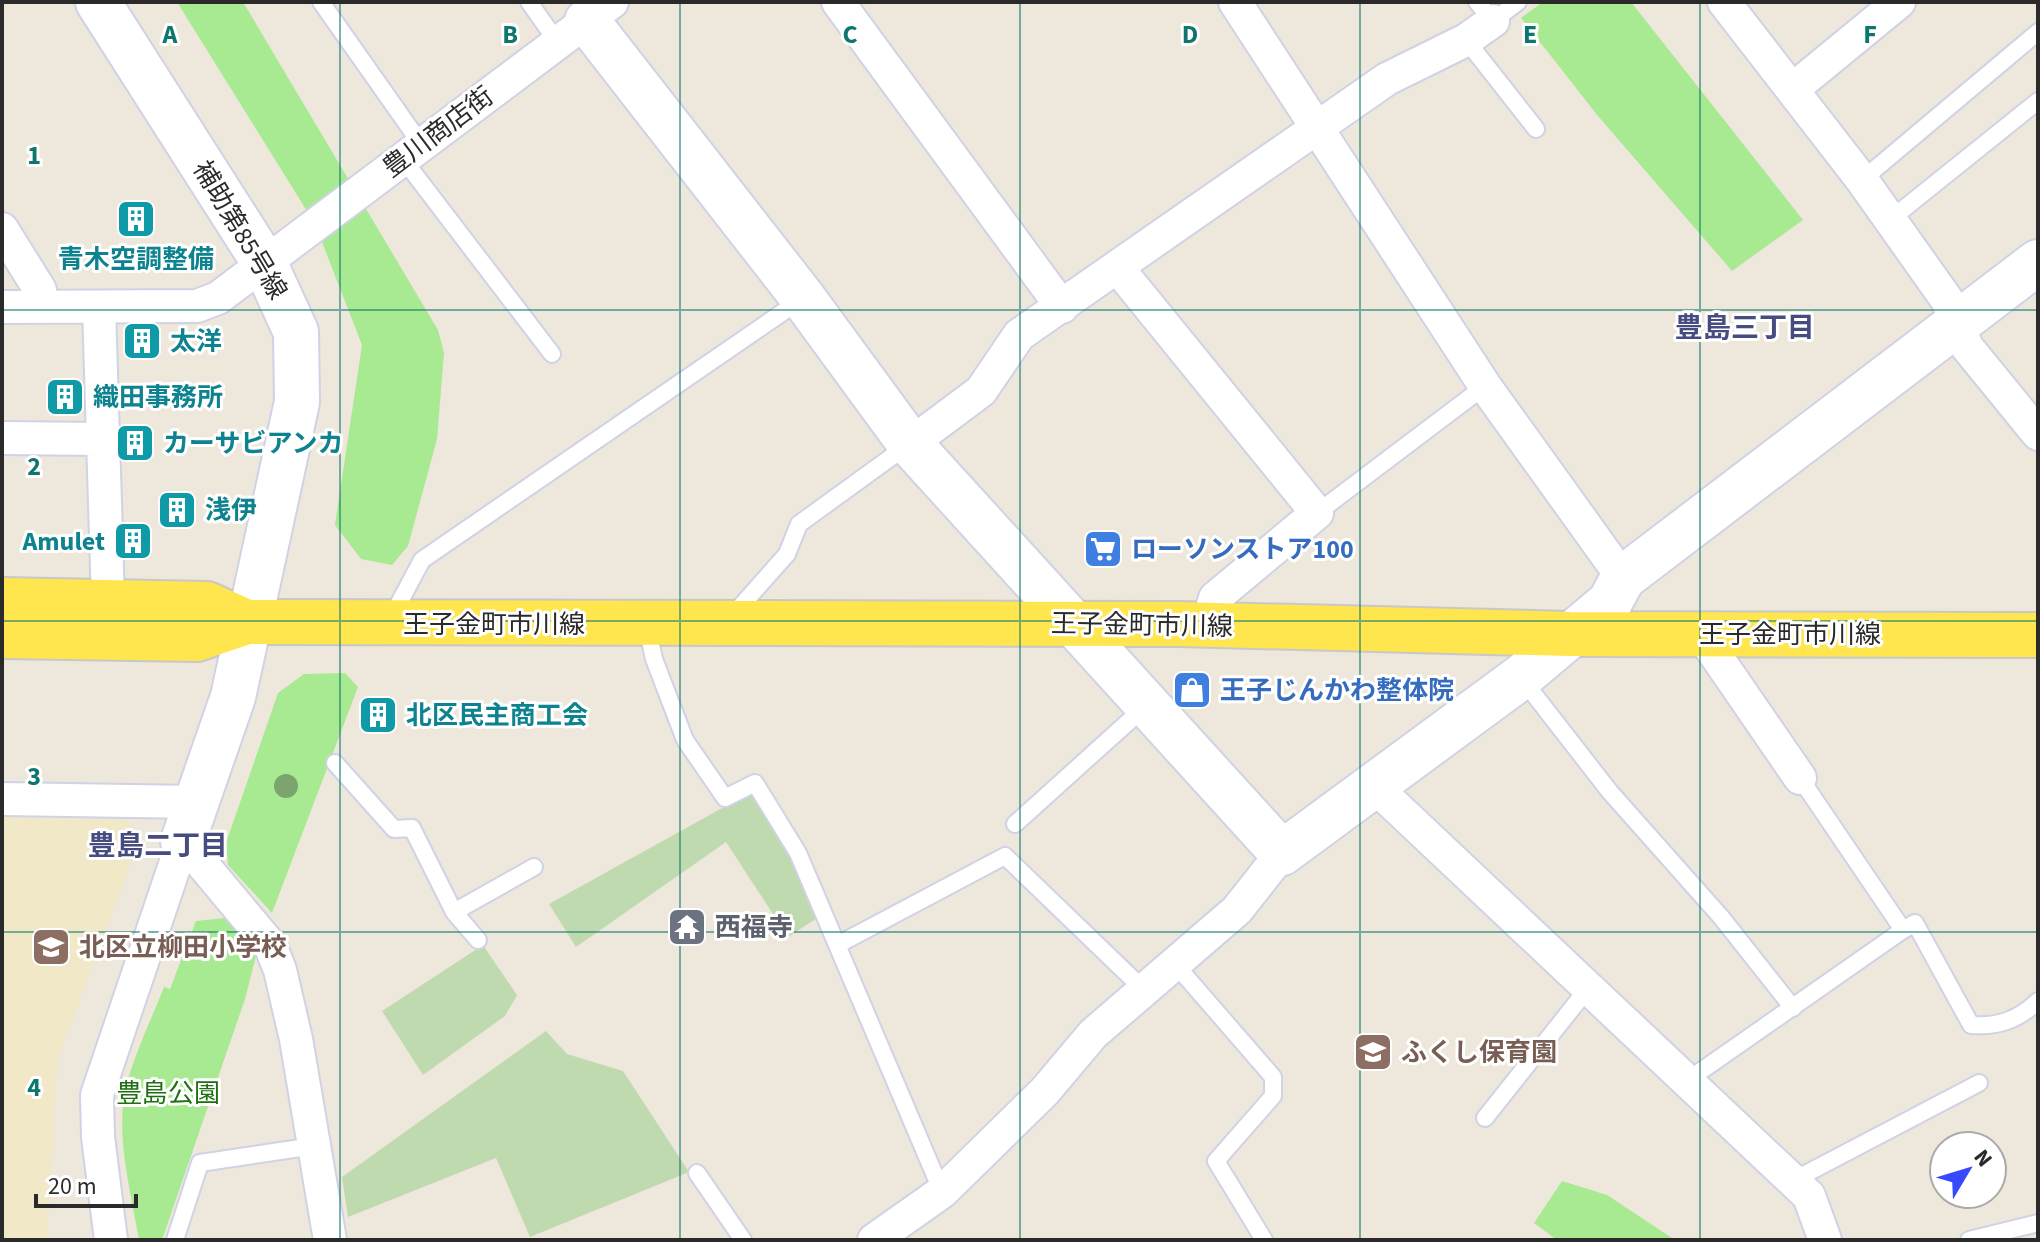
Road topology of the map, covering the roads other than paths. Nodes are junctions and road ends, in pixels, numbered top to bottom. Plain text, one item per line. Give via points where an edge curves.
1 (98, 2) edge
2 (321, 2) edge
3 (529, 2) edge
4 (838, 2) edge
5 (1235, 2) edge
6 (1518, 2) edge
7 (1899, 2) edge
8 (1727, 3) edge
9 (1485, 11) edge
10 (586, 22) edge
11 (2038, 32) edge
12 (1466, 40) junction
13 (1793, 89) junction
14 (2038, 101) edge
15 (1317, 126) junction
16 (1536, 129) dead end
17 (412, 152) junction
18 (1862, 180) junction
19 (1891, 219) junction
20 (2, 229) edge
21 (2038, 262) edge
22 (265, 264) junction
23 (1117, 267) junction
24 (803, 298) junction
25 (2, 307) edge
26 (41, 307) junction
27 (99, 307) junction
28 (1062, 307) junction
29 (1957, 324) junction
30 (552, 354) dead end
31 (1485, 386) junction
32 (2038, 434) edge
33 (2, 438) edge
34 (101, 439) junction
35 (910, 444) junction
36 (1317, 513) junction
37 (1623, 578) junction
38 (2, 600) edge
39 (108, 602) junction
40 (247, 622) junction
41 (726, 622) junction
42 (389, 623) junction
43 (1077, 624) junction
44 (647, 625) junction
45 (1207, 625) junction
46 (1570, 634) junction
47 (1701, 634) junction
48 (2038, 635) edge
49 (2, 636) edge
50 (1521, 677) junction
51 (1147, 705) junction
52 (335, 763) dead end
53 (1800, 778) joint
54 (1374, 786) junction
55 (2, 799) edge
56 (190, 821) junction
57 (1015, 824) dead end
58 (1282, 853) junction
59 (534, 867) dead end
60 (454, 912) junction
61 (1903, 930) junction
62 (478, 940) dead end
63 (839, 944) junction
64 (1175, 964) junction
65 (1589, 987) junction
66 (1143, 989) junction
67 (2038, 1001) edge
68 (1793, 1008) junction
69 (1688, 1080) junction
70 (1979, 1083) dead end
71 (1485, 1118) dead end
72 (314, 1146) junction
73 (697, 1173) dead end
74 (1792, 1181) junction
75 (942, 1192) junction
76 (2038, 1223) edge
77 (111, 1240) edge
78 (175, 1240) edge
79 (330, 1240) edge
80 (743, 1240) edge
81 (874, 1240) edge
82 (1264, 1240) edge
83 (1825, 1240) edge
84 (1969, 1240) edge

1 - 22 street, 補助第85号線
2 - 17 lane
3 - 10 lane
4 - 28 street
5 - 15 street
6 - 9 lane
7 - 13 street
8 - 13 street
9 - 12 street
10 - 17 street, 豊川商店街
10 - 24 street
11 - 18 lane
12 - 15 street via 1387,79
12 - 16 lane
13 - 18 street
14 - 19 lane
15 - 23 street
15 - 31 street
17 - 22 street, 豊川商店街
17 - 30 lane
18 - 19 street
19 - 29 street via 1947,300
20 - 26 street via 40,290
21 - 29 street
22 - 27 street, 豊川商店街 via 218,298 197,306
22 - 40 street, 補助第85号線 via 296,332 297,402
23 - 28 street
23 - 36 street
24 - 35 street
24 - 42 lane via 422,560
25 - 26 street, 豊川商店街
26 - 27 street, 豊川商店街
27 - 34 street
28 - 35 street via 1019,335 981,391
29 - 32 street via 1967,347
29 - 37 street
31 - 36 lane
31 - 37 street
33 - 34 street
34 - 39 street
35 - 41 lane via 799,524 787,554
35 - 43 street
36 - 45 street via 1215,598
37 - 46 street via 1610,602
38 - 39 main road, 王子金町市川線
39 - 40 main road, 王子金町市川線 via 207,604
40 - 42 main road, 王子金町市川線
40 - 49 main road, 王子金町市川線 via 197,639
40 - 56 street, 補助第85号線 via 233,697
41 - 43 main road, 王子金町市川線
41 - 44 main road, 王子金町市川線
42 - 44 main road, 王子金町市川線
43 - 45 main road, 王子金町市川線
43 - 51 street
44 - 63 lane via 654,659 685,740 725,798 755,783 798,853
45 - 46 main road, 王子金町市川線
46 - 47 main road, 王子金町市川線
46 - 50 street
47 - 48 main road, 王子金町市川線
47 - 53 street
50 - 54 street
50 - 68 lane via 1610,792
51 - 57 lane
51 - 58 street
52 - 60 lane via 394,829 412,828
53 - 61 lane
54 - 58 street
54 - 65 street
55 - 56 street
56 - 72 street via 270,945 280,970
56 - 77 street via 97,1095
58 - 64 street via 1237,910
59 - 60 lane
60 - 62 lane
61 - 67 lane via 1915,923 1971,1025 1995,1027
61 - 68 lane
63 - 66 lane via 1005,856
63 - 75 lane
64 - 66 street
64 - 82 lane via 1273,1077 1273,1096 1216,1161
65 - 69 street
65 - 71 lane
66 - 75 street
68 - 69 lane
69 - 74 street
70 - 74 lane
72 - 78 lane via 200,1163
72 - 79 street
73 - 80 lane
74 - 83 street via 1809,1196
75 - 81 street
76 - 84 lane

